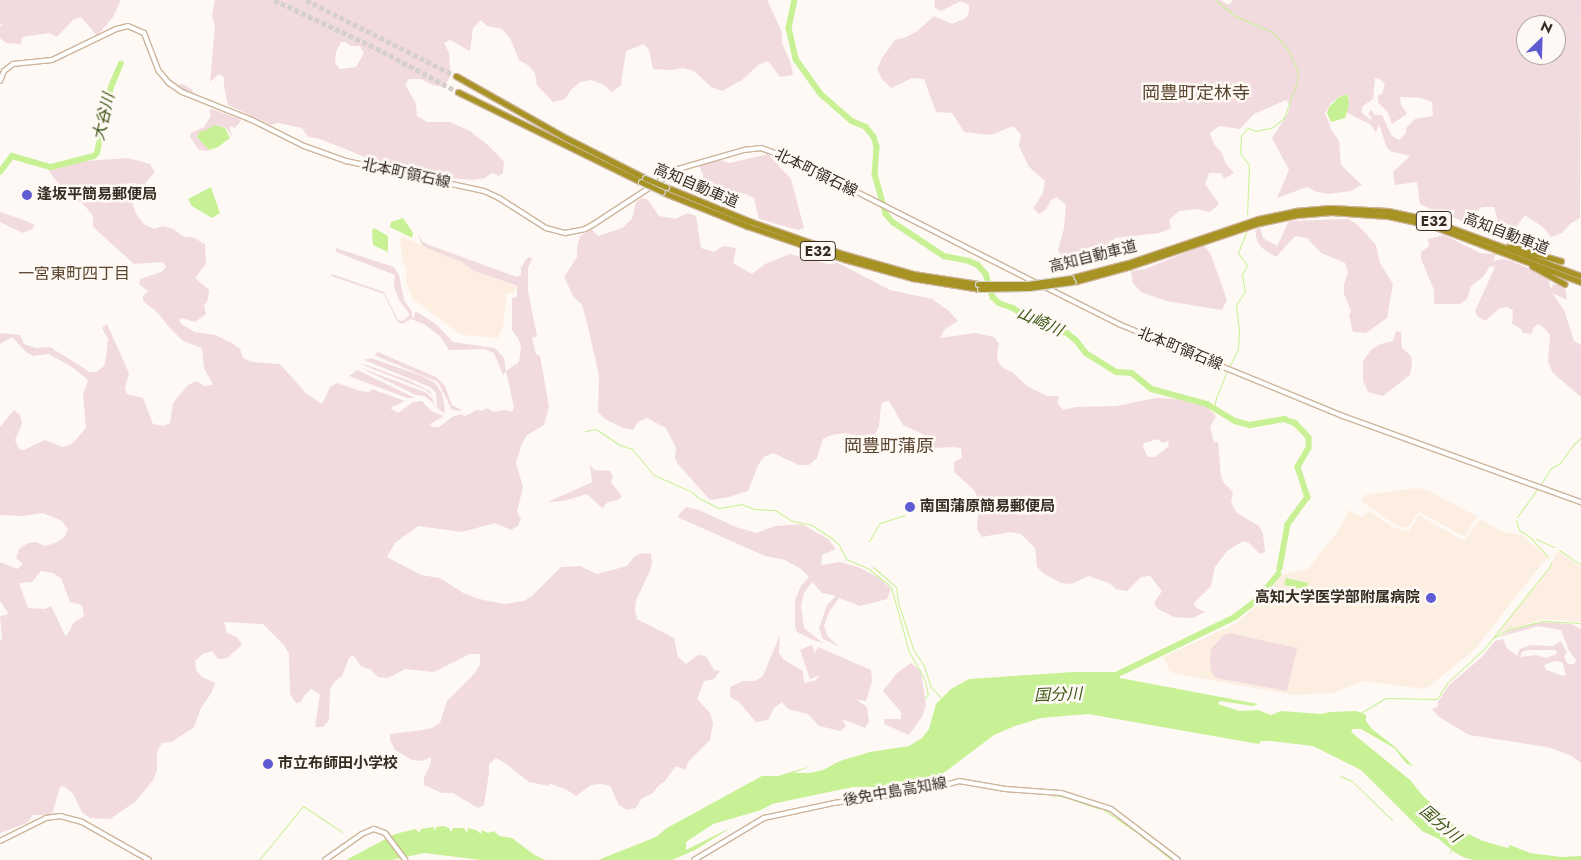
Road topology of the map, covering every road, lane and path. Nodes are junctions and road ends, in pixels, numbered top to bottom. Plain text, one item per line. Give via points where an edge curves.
1 (456, 76) tunnel mouth
2 (0, 81) edge
3 (458, 92) tunnel mouth
4 (643, 180) junction
5 (1470, 236) junction
6 (1561, 261) dead end
7 (1581, 276) edge
8 (1581, 282) edge
9 (1564, 284) dead end
10 (1581, 502) edge
11 (0, 841) edge
12 (149, 860) edge
13 (325, 860) edge
14 (405, 860) edge
15 (694, 860) edge
16 (1178, 860) edge

1 - 4 highway, 高知自動車道 / E32
2 - 10 main road, 北本町領石線 via 4,71 13,64 52,60 128,26 144,33 158,70 169,84 182,92 346,161 484,191 553,231 565,233 585,229 678,169 753,148 779,154 1099,315 1343,416
3 - 4 highway, 高知自動車道 / E32
4 - 5 highway, 高知自動車道 / E32, bridge via 775,230 878,264 979,286 1072,280 1279,216 1330,208 1409,214
5 - 6 highway
5 - 7 highway, 高知自動車道 / E32
5 - 8 highway, 高知自動車道 / E32
5 - 9 highway
11 - 12 main road via 46,818 60,816 82,822
13 - 14 main road via 374,829 384,834
15 - 16 main road, 後免中島高知線 via 764,818 959,781 1005,789 1061,793 1111,809

